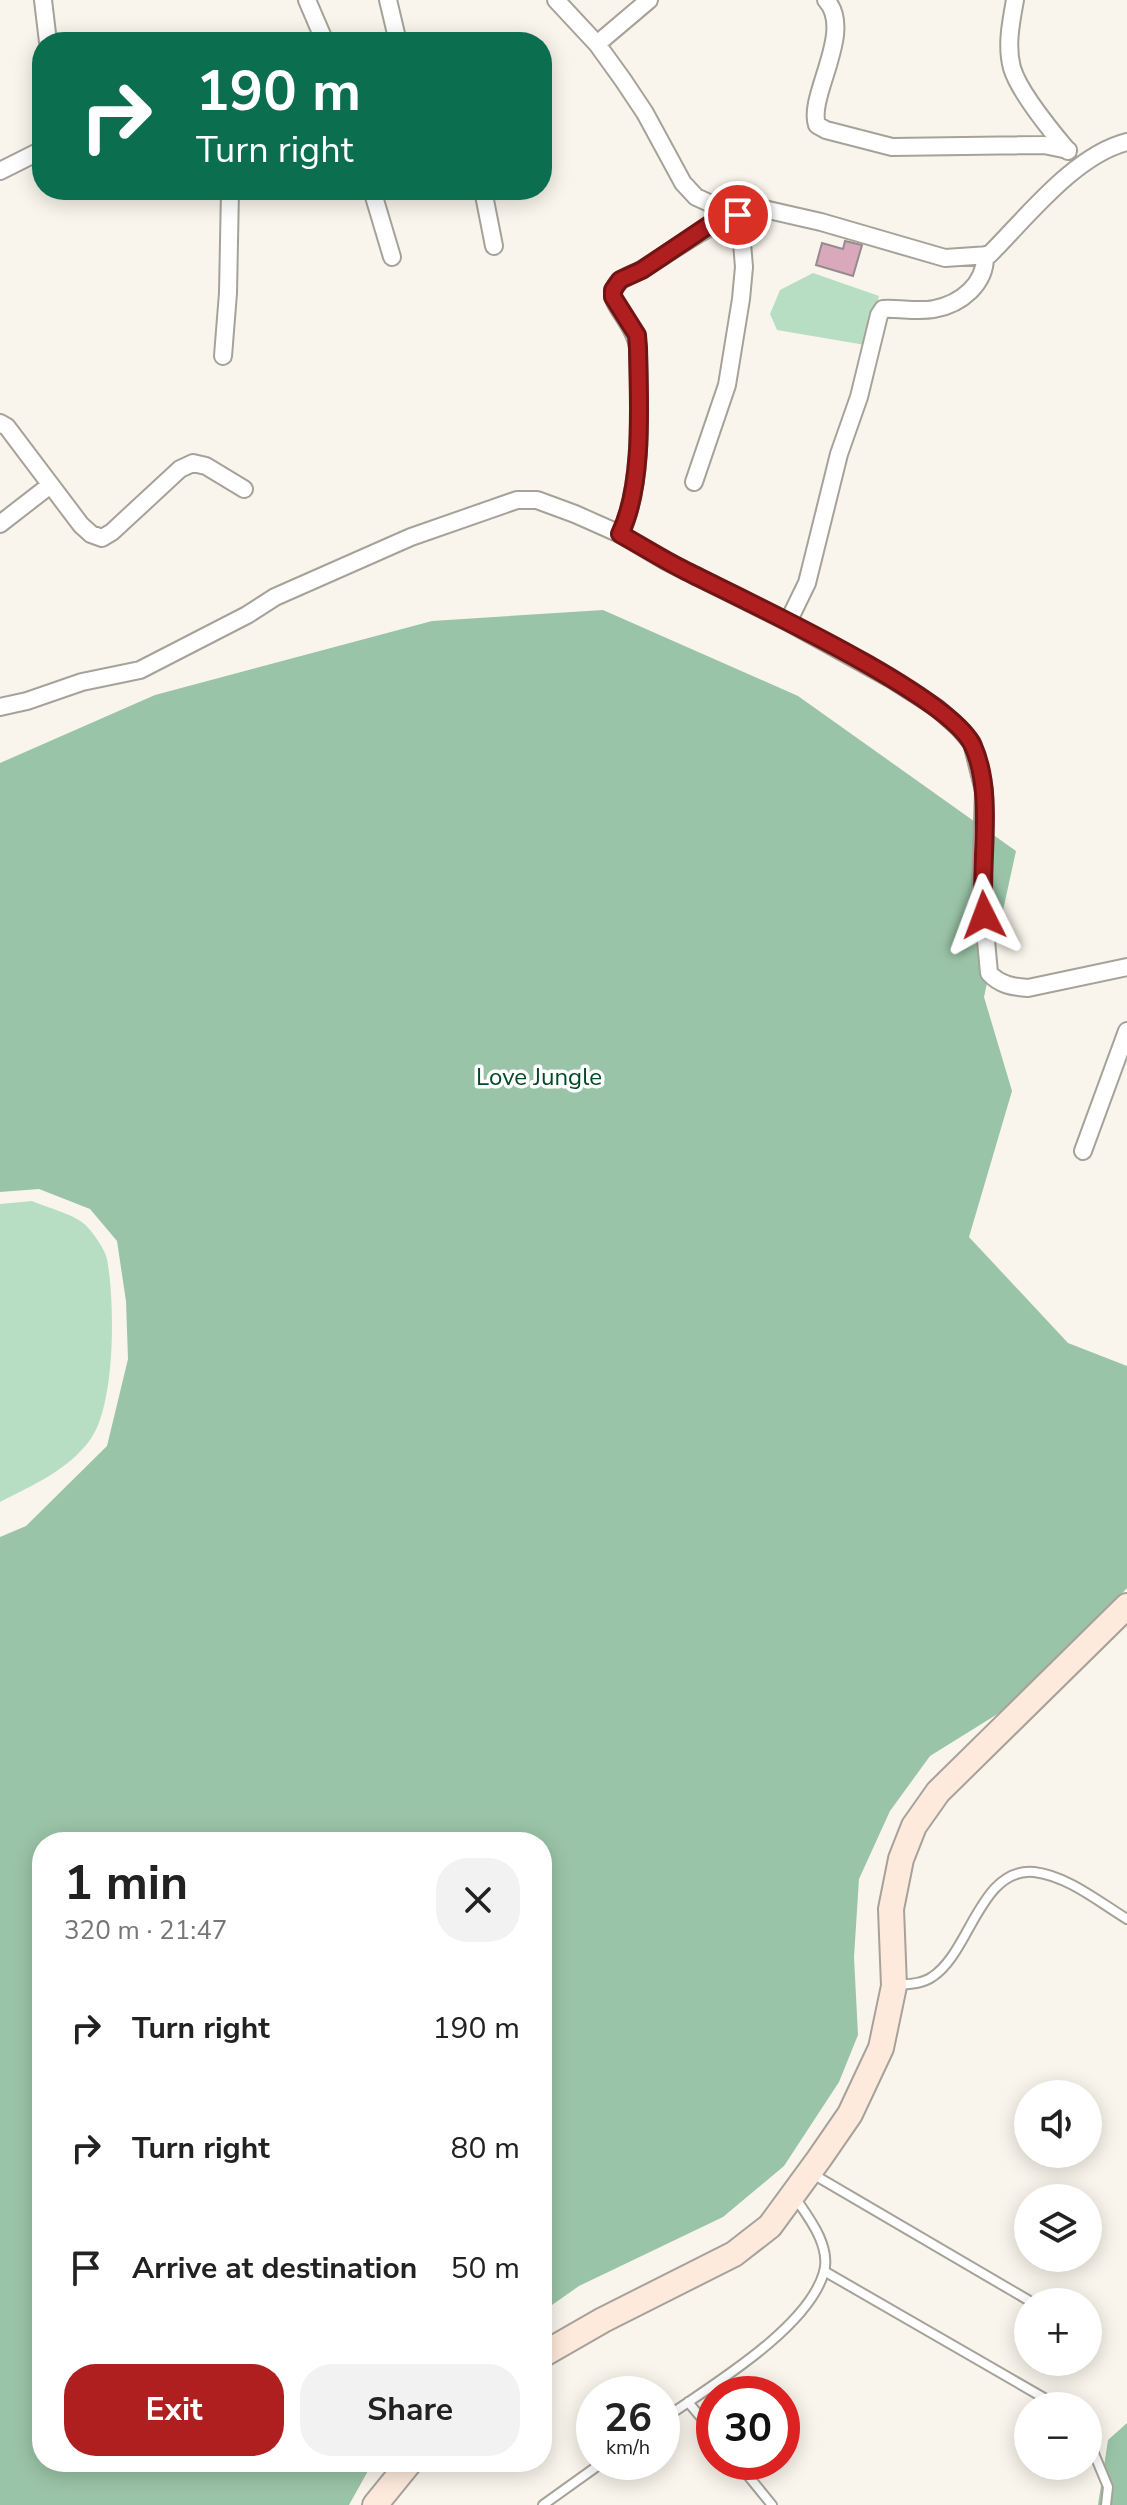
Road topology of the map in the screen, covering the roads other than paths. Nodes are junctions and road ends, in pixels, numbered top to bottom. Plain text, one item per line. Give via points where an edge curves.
1 (43, 0) edge
2 (307, 0) edge
3 (388, 0) edge
4 (556, 0) edge
5 (649, 0) edge
6 (826, 0) edge
7 (1015, 0) edge
8 (47, 32) edge
9 (321, 32) edge
10 (396, 32) edge
11 (597, 44) junction
12 (1127, 142) edge
13 (1068, 150) junction
14 (32, 155) edge
15 (1082, 162) junction
16 (0, 171) edge
17 (230, 200) edge
18 (375, 200) edge
19 (485, 200) edge
20 (735, 208) junction
21 (494, 246) dead end
22 (985, 255) junction
23 (392, 257) dead end
24 (223, 356) dead end
25 (0, 423) edge
26 (694, 482) dead end
27 (49, 486) junction
28 (244, 489) dead end
29 (0, 524) edge
30 (620, 534) junction
31 (788, 622) junction
32 (0, 707) edge
33 (1127, 967) edge
34 (1127, 1031) edge
35 (1083, 1151) dead end
36 (1127, 1606) edge
37 (1127, 1919) edge
38 (894, 1986) junction
39 (809, 2172) junction
40 (792, 2195) junction
41 (824, 2271) junction
42 (1014, 2292) edge
43 (552, 2350) edge
44 (1034, 2392) edge
45 (688, 2402) junction
46 (680, 2408) edge
47 (696, 2412) edge
48 (402, 2472) edge
49 (1102, 2473) edge
50 (578, 2480) edge
51 (752, 2480) edge
52 (557, 2495) junction
53 (375, 2505) edge
54 (543, 2505) edge
55 (565, 2505) edge
56 (772, 2505) edge
57 (1106, 2505) edge

1 - 8 street
2 - 9 street
3 - 10 street
4 - 11 street
5 - 11 street
6 - 13 street via 835,12 835,25 817,125 892,147 1034,145
7 - 13 street via 1009,36 1012,69
11 - 20 street via 645,113 683,183 696,197
12 - 15 street
13 - 15 street
14 - 16 street
15 - 22 street
17 - 24 street
18 - 23 street
19 - 21 street
20 - 22 street via 821,222 945,258
20 - 26 street via 744,267 741,299 727,385
20 - 30 street via 620,280 613,290 637,335 638,348 638,441 630,514
22 - 31 street via 980,283 954,302 933,310 883,309 879,315 807,583
25 - 27 street
27 - 28 street via 81,525 102,538 193,463
27 - 29 street
30 - 31 street
30 - 32 street via 537,500 517,500 421,533 275,597 140,670
31 - 33 street via 937,708 972,743 984,791 981,886 989,973 995,980 1028,988
34 - 35 street
36 - 38 street via 938,1792 914,1826 891,1909
37 - 38 lane via 1064,1881 1035,1872 1012,1874 995,1887 933,1977
38 - 39 street via 881,2048 850,2114
39 - 40 street
39 - 42 lane
40 - 41 lane via 815,2225
40 - 43 street via 770,2226 734,2254
41 - 44 lane
41 - 45 lane via 790,2324
45 - 46 lane
45 - 47 lane
48 - 53 street
49 - 57 lane via 1108,2487
50 - 52 lane
51 - 56 lane
52 - 54 lane
52 - 55 lane

